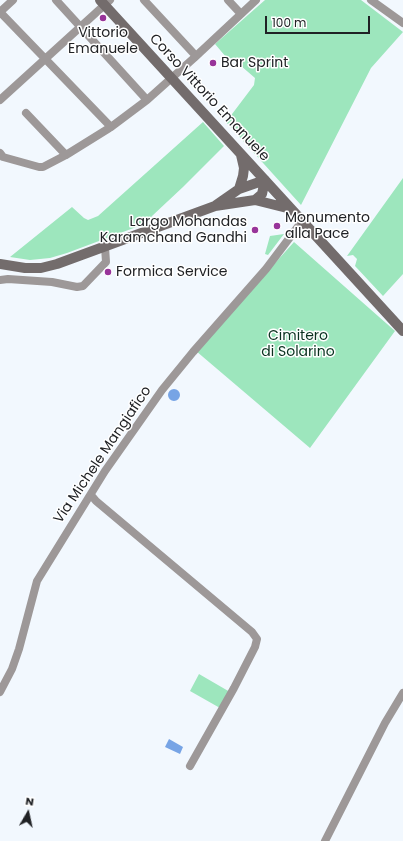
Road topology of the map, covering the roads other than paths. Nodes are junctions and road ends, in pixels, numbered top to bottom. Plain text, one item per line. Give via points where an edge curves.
1 (13, 0) edge
2 (56, 0) edge
3 (144, 0) edge
4 (228, 0) edge
5 (256, 0) edge
6 (371, 0) edge
7 (105, 2) edge
8 (0, 12) edge
9 (241, 14) junction
10 (403, 23) edge
11 (80, 27) junction
12 (196, 56) junction
13 (45, 59) junction
14 (172, 78) junction
15 (0, 100) edge
16 (147, 100) junction
17 (26, 113) dead end
18 (111, 127) junction
19 (0, 153) edge
20 (241, 154) junction
21 (66, 155) junction
22 (265, 180) junction
23 (239, 189) junction
24 (255, 200) junction
25 (215, 206) junction
26 (291, 209) junction
27 (303, 220) junction
28 (105, 248) junction
29 (0, 264) edge
30 (0, 280) edge
31 (403, 331) edge
32 (91, 495) junction
33 (0, 692) edge
34 (403, 693) edge
35 (190, 766) dead end
36 (325, 841) edge

1 - 8 street
2 - 11 street
3 - 12 street
4 - 9 street
5 - 9 street
6 - 10 street
7 - 11 street
7 - 14 main road, Corso Vittorio Emanuele
8 - 13 street
9 - 12 street
11 - 13 street
11 - 16 street
12 - 14 street
13 - 15 street
13 - 18 street
14 - 16 street
14 - 20 main road, Corso Vittorio Emanuele
16 - 18 street
17 - 21 street
18 - 21 street
19 - 21 street via 3,157 39,167
20 - 22 main road, Corso Vittorio Emanuele
20 - 23 main road via 244,168
22 - 23 main road
22 - 24 main road via 262,194
22 - 26 main road, Corso Vittorio Emanuele
23 - 25 main road
24 - 25 main road
24 - 26 main road
25 - 28 main road
26 - 27 main road, Corso Vittorio Emanuele
27 - 31 main road, Corso Vittorio Emanuele
27 - 32 street, Via Michele Mangiafico via 266,269 162,390
28 - 29 main road via 41,268
28 - 30 street via 106,262 83,286
32 - 33 street, Via Michele Mangiafico via 37,581 19,649
32 - 35 street via 252,632 256,639 255,647 234,688
34 - 36 street via 385,722

